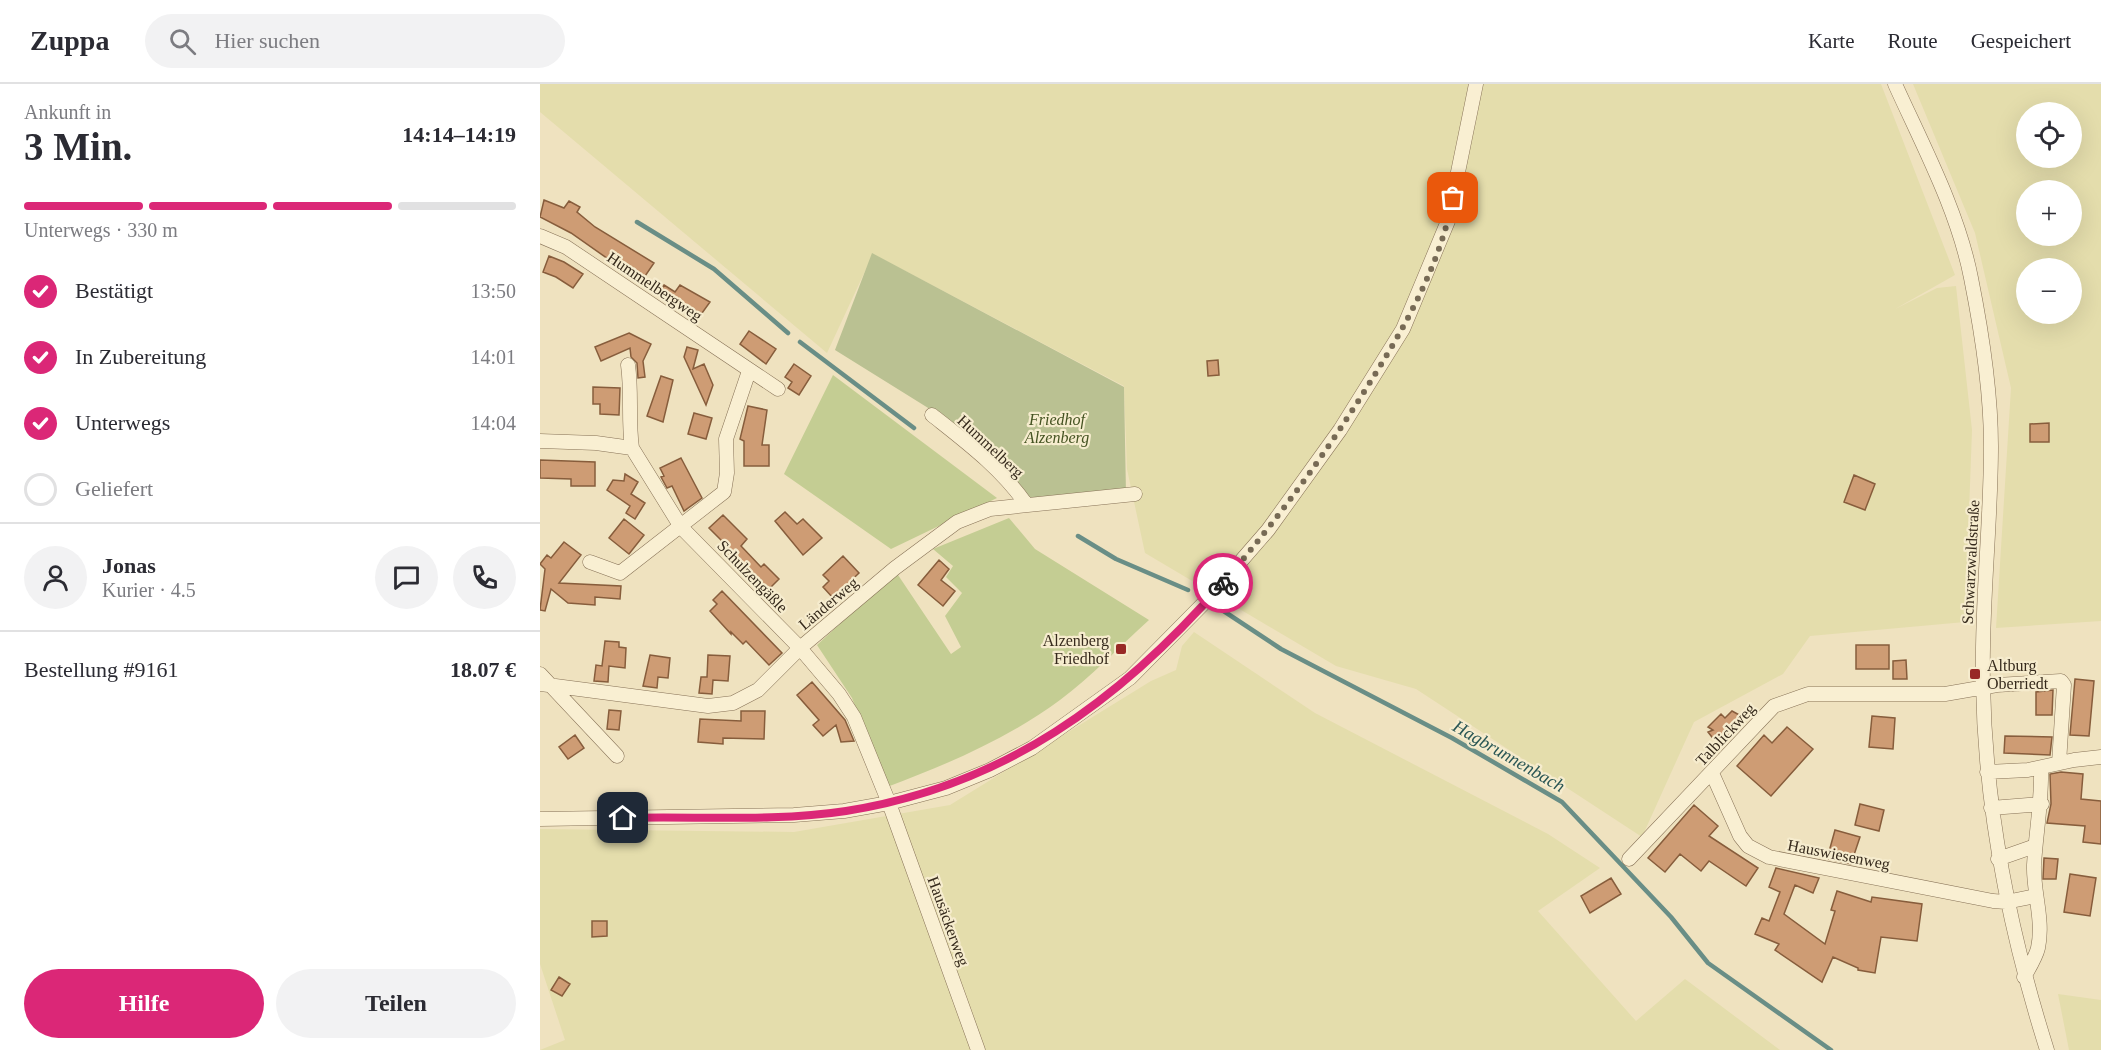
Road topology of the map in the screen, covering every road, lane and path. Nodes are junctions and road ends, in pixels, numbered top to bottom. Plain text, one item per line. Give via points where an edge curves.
1 (1476, 84) edge
2 (1895, 84) edge
3 (540, 236) edge
4 (628, 365) dead end
5 (749, 371) junction
6 (778, 389) dead end
7 (932, 415) dead end
8 (540, 441) edge
9 (633, 448) junction
10 (1135, 494) dead end
11 (1026, 504) junction
12 (681, 527) junction
13 (590, 562) dead end
14 (800, 648) junction
15 (543, 681) edge
16 (1983, 687) junction
17 (617, 756) dead end
18 (2101, 757) edge
19 (2059, 763) junction
20 (2041, 768) junction
21 (1987, 772) junction
22 (1712, 773) junction
23 (889, 803) junction
24 (2042, 804) junction
25 (1991, 808) junction
26 (540, 819) edge
27 (2035, 846) junction
28 (1629, 859) dead end
29 (1998, 859) junction
30 (2036, 896) junction
31 (2006, 902) junction
32 (2024, 977) junction
33 (978, 1050) edge
34 (2047, 1050) edge

1 - 23 street via 1448,221 1403,329 1341,430 1268,530 1208,599 1130,678 1032,748 990,770 946,788
2 - 16 street, Schwarzwaldstraße via 1956,227 1971,275 1985,360 1991,443 1982,604
3 - 5 street, Hummelbergweg via 566,247
4 - 9 street, Schulzengäßle via 632,390 628,422
5 - 6 street, Hummelbergweg
5 - 12 street via 726,440 724,492
7 - 11 street, Hummelberg via 981,454
8 - 9 street
9 - 12 street, Schulzengäßle
10 - 11 street, Länderweg
11 - 14 street, Länderweg via 990,509 957,522
12 - 13 street via 620,573
12 - 14 street, Schulzengäßle
14 - 15 street, Länderweg via 758,690 733,703 708,706
14 - 23 street, Schulzengäßle via 854,717
15 - 17 street
16 - 19 street, Talblickweg via 2061,681 2064,685
16 - 21 street, Schwarzwaldstraße
16 - 22 street, Talblickweg via 1945,694 1799,696 1774,706
18 - 19 street
19 - 20 street
20 - 21 street
20 - 24 street
21 - 25 street, Schwarzwaldstraße
22 - 28 street, Talblickweg
22 - 31 street, Hauswiesenweg via 1740,836 1757,852
23 - 26 street via 794,815
23 - 33 street, Hausäckerweg
24 - 25 street
24 - 27 street
25 - 29 street, Schwarzwaldstraße
27 - 29 street
27 - 30 street
29 - 31 street, Schwarzwaldstraße
30 - 31 street
30 - 32 street via 2040,912 2038,948
31 - 32 street, Schwarzwaldstraße
32 - 34 street, Schwarzwaldstraße

